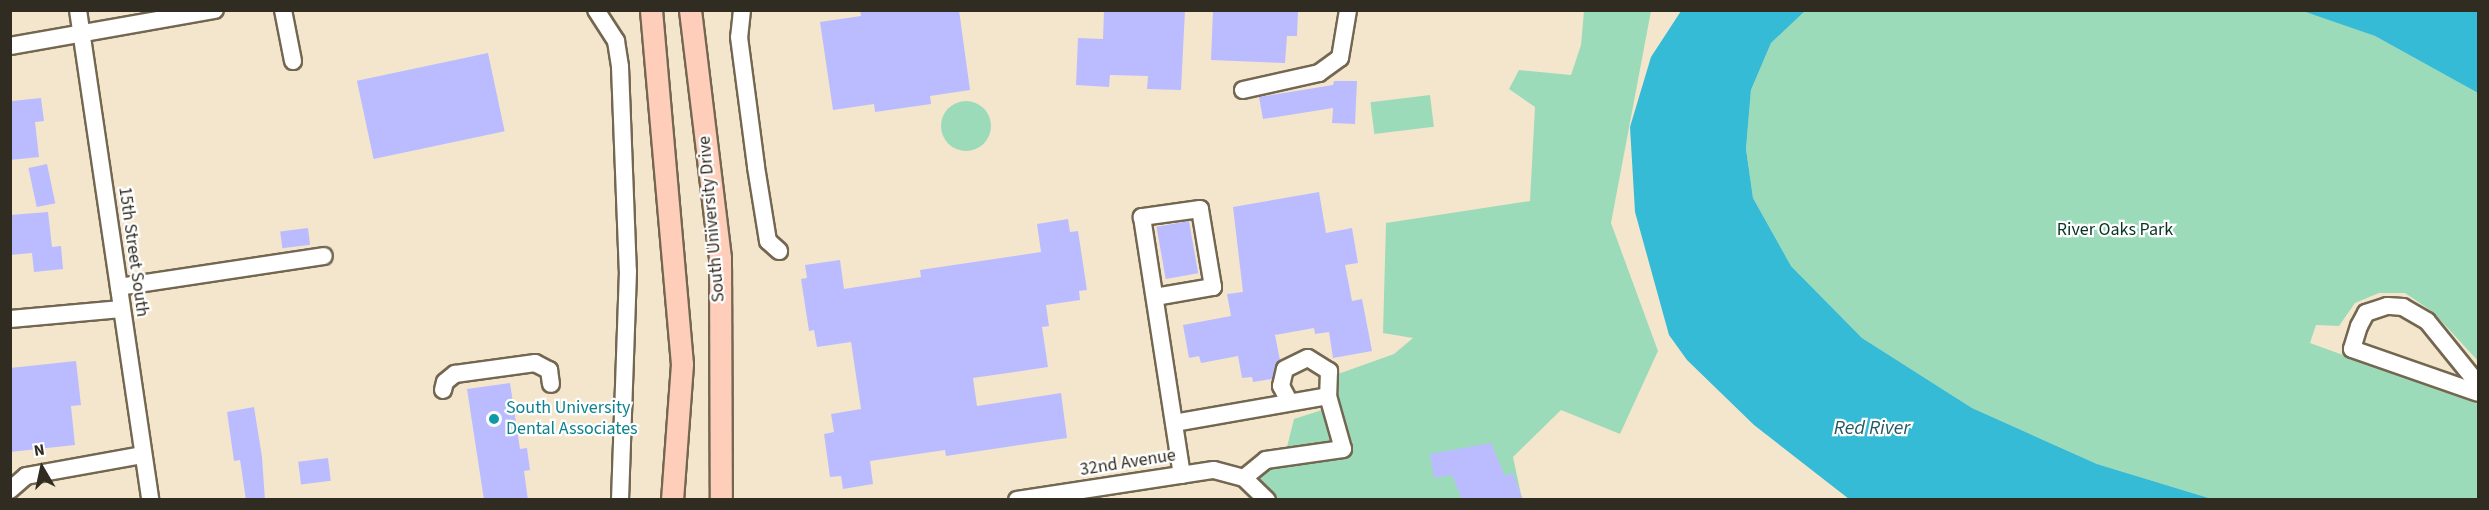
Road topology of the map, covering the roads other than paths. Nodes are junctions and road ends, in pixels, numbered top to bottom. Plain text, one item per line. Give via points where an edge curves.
1 (78, 10) edge
2 (215, 10) edge
3 (283, 10) edge
4 (596, 10) edge
5 (651, 10) edge
6 (690, 10) edge
7 (742, 10) edge
8 (1348, 10) edge
9 (81, 36) junction
10 (10, 46) edge
11 (293, 61) dead end
12 (1243, 90) dead end
13 (779, 251) dead end
14 (324, 256) dead end
15 (118, 287) junction
16 (1155, 297) junction
17 (122, 309) junction
18 (10, 320) edge
19 (551, 384) dead end
20 (2478, 384) edge
21 (443, 390) dead end
22 (2478, 393) edge
23 (1328, 396) junction
24 (1289, 401) junction
25 (1174, 423) junction
26 (143, 455) junction
27 (1182, 474) junction
28 (1244, 478) junction
29 (10, 490) edge
30 (1115, 492) edge
31 (150, 500) edge
32 (620, 500) edge
33 (672, 500) edge
34 (721, 500) edge
35 (1017, 500) edge
36 (1267, 500) edge

1 - 9 street, 15th Street South
2 - 9 street
3 - 11 street
4 - 32 street via 616,41 620,68 628,271
5 - 33 main road via 682,364
6 - 34 main road, South University Drive via 720,258
7 - 13 street via 739,37 756,167 768,241
8 - 12 street via 1340,58 1319,73
9 - 10 street
9 - 15 street, 15th Street South
14 - 15 street
15 - 17 street, 15th Street South
16 - 16 street via 1213,287 1200,209 1142,218
16 - 25 street
17 - 18 street
17 - 26 street, 15th Street South
19 - 21 street via 549,369 535,363 455,374 445,382
20 - 22 street via 2427,321 2403,307 2387,306 2366,313 2352,348
23 - 24 street
23 - 24 street via 1329,371 1308,358 1291,363 1282,377
23 - 28 street via 1343,449 1266,460
24 - 25 street
25 - 27 street
26 - 29 street via 26,476
26 - 31 street, 15th Street South
27 - 28 street, 32nd Avenue via 1214,470
27 - 30 street, 32nd Avenue
28 - 36 street
30 - 35 street, 32nd Avenue

